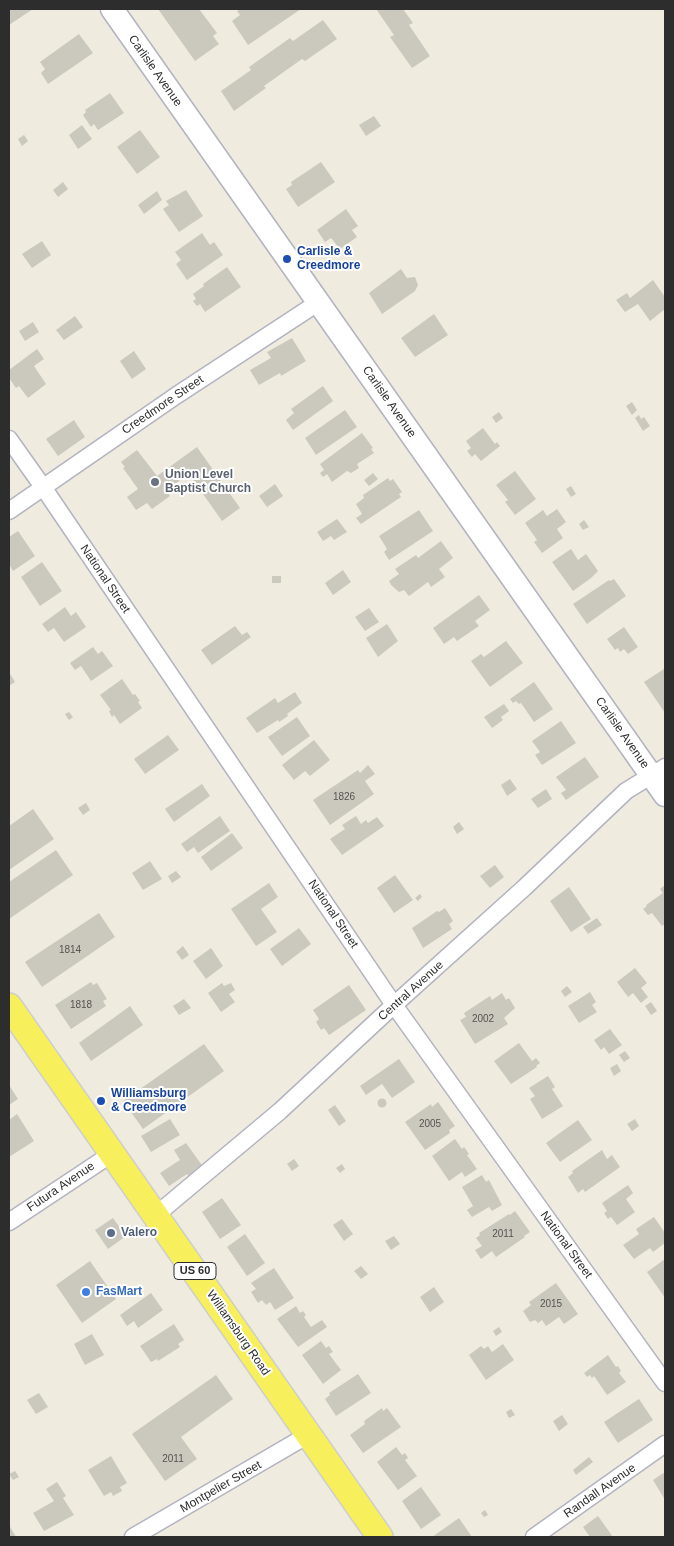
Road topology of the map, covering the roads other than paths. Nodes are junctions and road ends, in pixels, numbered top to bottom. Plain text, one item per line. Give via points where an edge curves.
1 (112, 9) edge
2 (318, 302) junction
3 (9, 439) edge
4 (43, 487) junction
5 (9, 511) edge
6 (658, 772) edge
7 (665, 795) edge
8 (394, 1005) junction
9 (9, 1006) edge
10 (113, 1153) junction
11 (156, 1215) junction
12 (9, 1222) edge
13 (665, 1383) edge
14 (308, 1435) junction
15 (665, 1444) edge
16 (133, 1537) edge
17 (380, 1537) edge
18 (534, 1537) edge

1 - 2 street, Carlisle Avenue
2 - 4 street, Creedmore Street
2 - 6 street, Carlisle Avenue
3 - 4 street, National Street
4 - 5 street, Creedmore Street
4 - 8 street, National Street
6 - 7 street, Carlisle Avenue
6 - 8 street, Central Avenue via 626,791
8 - 11 street, Central Avenue via 280,1111
8 - 13 street, National Street
9 - 10 main road, Williamsburg Road / US 60
10 - 11 main road, Williamsburg Road / US 60
10 - 12 street, Futura Avenue
11 - 14 main road, Williamsburg Road / US 60
14 - 16 street, Montpelier Street
14 - 17 main road, Williamsburg Road / US 60
15 - 18 street, Randall Avenue

